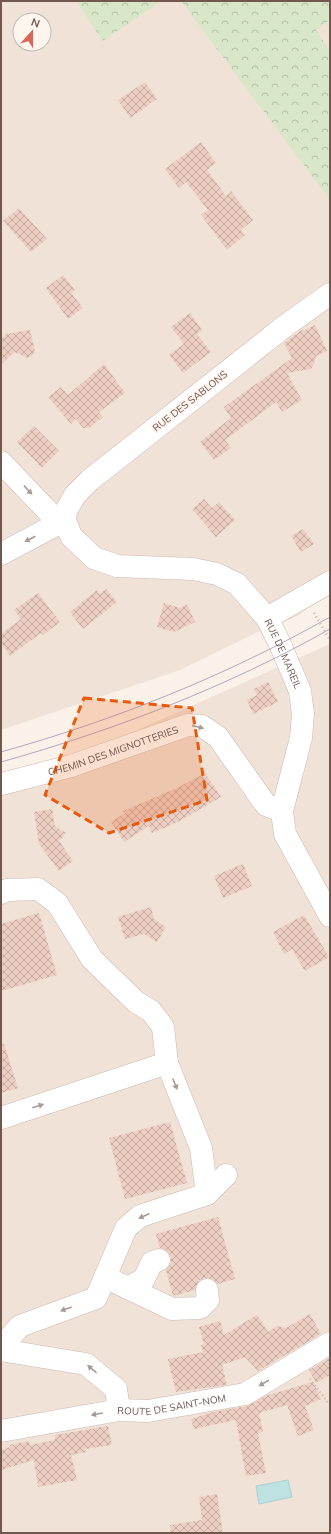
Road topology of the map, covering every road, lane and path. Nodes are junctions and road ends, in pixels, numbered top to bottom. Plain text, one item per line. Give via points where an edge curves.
1 (330, 294) edge
2 (1, 462) edge
3 (62, 522) junction
4 (1, 554) edge
5 (330, 582) edge
6 (306, 596) junction
7 (267, 618) junction
8 (330, 640) edge
9 (1, 784) edge
10 (282, 811) junction
11 (323, 891) edge
12 (1, 893) edge
13 (330, 916) edge
14 (167, 1063) junction
15 (1, 1118) edge
16 (226, 1175) dead end
17 (207, 1194) junction
18 (158, 1260) dead end
19 (105, 1277) junction
20 (128, 1288) junction
21 (207, 1290) dead end
22 (330, 1343) edge
23 (1, 1347) edge
24 (1, 1350) edge
25 (297, 1363) junction
26 (330, 1405) edge
27 (119, 1410) junction
28 (1, 1431) edge

1 - 3 street, RUE DES SABLONS via 285,326 90,480 75,495
2 -> 3 street, RUE DE MAREIL
3 -> 4 street
3 - 7 street, RUE DE MAREIL via 94,558 117,566 193,569 217,574 237,584
5 - 6 street
6 - 7 street
6 - 8 path
7 - 10 street, RUE DE MAREIL via 300,691 303,714 301,738
9 -> 10 street, CHEMIN DES MIGNOTTERIES via 71,766 188,725 195,725 202,726 218,737 266,805
10 - 11 street, RUE DE MAREIL via 285,834
11 - 13 street, RUE DE MAREIL
12 - 14 street via 6,890 38,889 57,903 92,959 136,1002 151,1011 163,1027
15 -> 14 street
14 -> 17 street via 201,1148
16 - 17 street
17 -> 19 street via 165,1200 140,1216 126,1228
18 - 20 street via 152,1262 144,1279
19 - 20 street
19 -> 23 street via 96,1298 20,1326
20 - 21 street via 172,1309 200,1308 208,1300
22 - 25 street, ROUTE DE SAINT-NOM
27 -> 24 street via 116,1389 86,1364
25 - 26 path
25 -> 27 street, ROUTE DE SAINT-NOM via 245,1394 148,1411
27 -> 28 street, ROUTE DE SAINT-NOM

